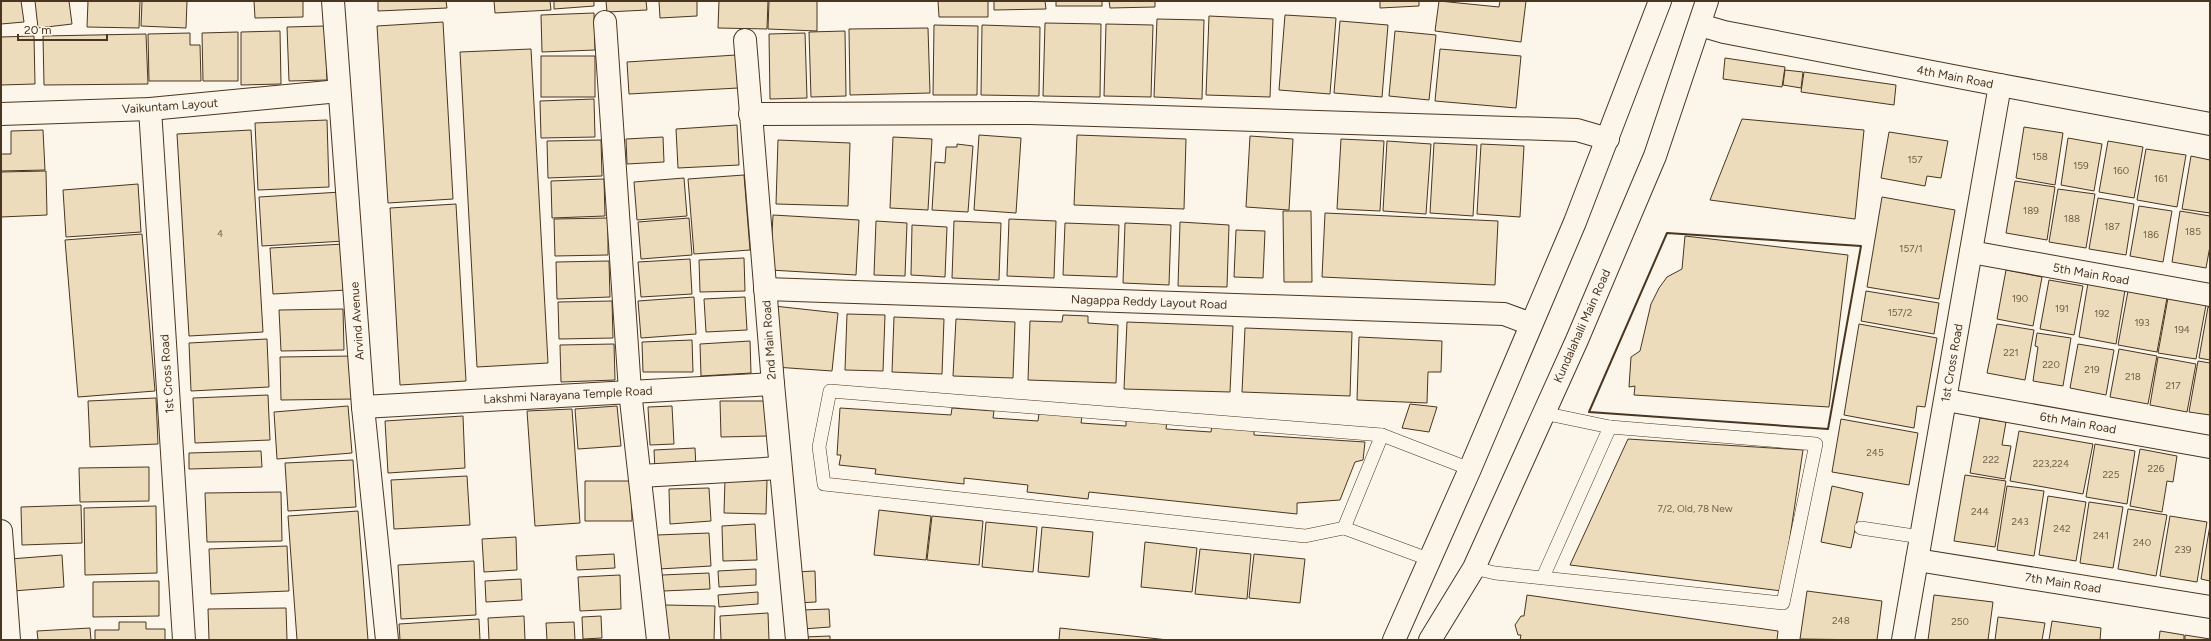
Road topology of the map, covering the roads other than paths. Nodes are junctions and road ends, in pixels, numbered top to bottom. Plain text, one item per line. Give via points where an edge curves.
1 (333, 1) edge
2 (1660, 1) edge
3 (1707, 1) edge
4 (605, 22) dead end
5 (1700, 25) junction
6 (746, 40) dead end
7 (2000, 85) junction
8 (340, 91) junction
9 (150, 109) junction
10 (1, 114) edge
11 (750, 114) junction
12 (2210, 124) edge
13 (1608, 139) junction
14 (1971, 252) junction
15 (766, 290) junction
16 (2210, 295) edge
17 (1531, 324) junction
18 (773, 384) junction
19 (630, 391) junction
20 (1946, 400) junction
21 (363, 407) junction
22 (1543, 413) junction
23 (1610, 427) junction
24 (1382, 435) junction
25 (2210, 447) edge
26 (780, 468) junction
27 (1470, 469) junction
28 (640, 476) junction
29 (1344, 528) junction
30 (1861, 528) dead end
31 (1, 531) edge
32 (1921, 537) junction
33 (1431, 560) junction
34 (1917, 560) junction
35 (1474, 568) junction
36 (1543, 577) junction
37 (2210, 606) edge
38 (9, 640) edge
39 (184, 640) edge
40 (387, 640) edge
41 (658, 640) edge
42 (797, 640) edge
43 (1394, 640) edge
44 (1430, 640) edge
45 (1903, 640) edge

1 - 8 street, Arvind Avenue
2 - 13 street
3 - 5 street, Kundalahalli Main Road
4 - 19 street
5 - 7 street, 4th Main Road via 1724,32
5 - 22 street, Kundalahalli Main Road via 1655,156
6 - 11 street, 2nd Main Road
7 - 12 street, 4th Main Road
7 - 14 street, 1st Cross Road
8 - 9 street, Vaikuntam Layout
8 - 21 street, Arvind Avenue
9 - 10 street, Vaikuntam Layout
9 - 39 street, 1st Cross Road
11 - 13 street via 1030,113 1577,130
11 - 15 street, 2nd Main Road
13 - 17 street
14 - 16 street, 5th Main Road
14 - 20 street, 1st Cross Road
15 - 17 street, Nagappa Reddy Layout Road via 1504,314
15 - 18 street, 2nd Main Road
17 - 27 street
18 - 19 street, Lakshmi Narayana Temple Road
18 - 26 street, 2nd Main Road
19 - 21 street, Lakshmi Narayana Temple Road
19 - 28 street
20 - 25 street, 6th Main Road
20 - 32 street, 1st Cross Road
21 - 40 street, Arvind Avenue
22 - 23 lane
22 - 35 street, Kundalahalli Main Road
23 - 36 lane
23 - 36 lane via 1816,444 1783,603
24 - 27 lane
24 - 29 lane
24 - 29 lane via 830,391 818,447 824,484 1305,536
26 - 28 street
26 - 42 street, 2nd Main Road
27 - 33 street
28 - 41 street
29 - 33 lane
30 - 32 lane
31 - 38 street
32 - 34 street, 1st Cross Road
33 - 43 street
34 - 37 street, 7th Main Road
34 - 45 street, 1st Cross Road
35 - 36 lane via 1496,573
35 - 44 street, Kundalahalli Main Road

